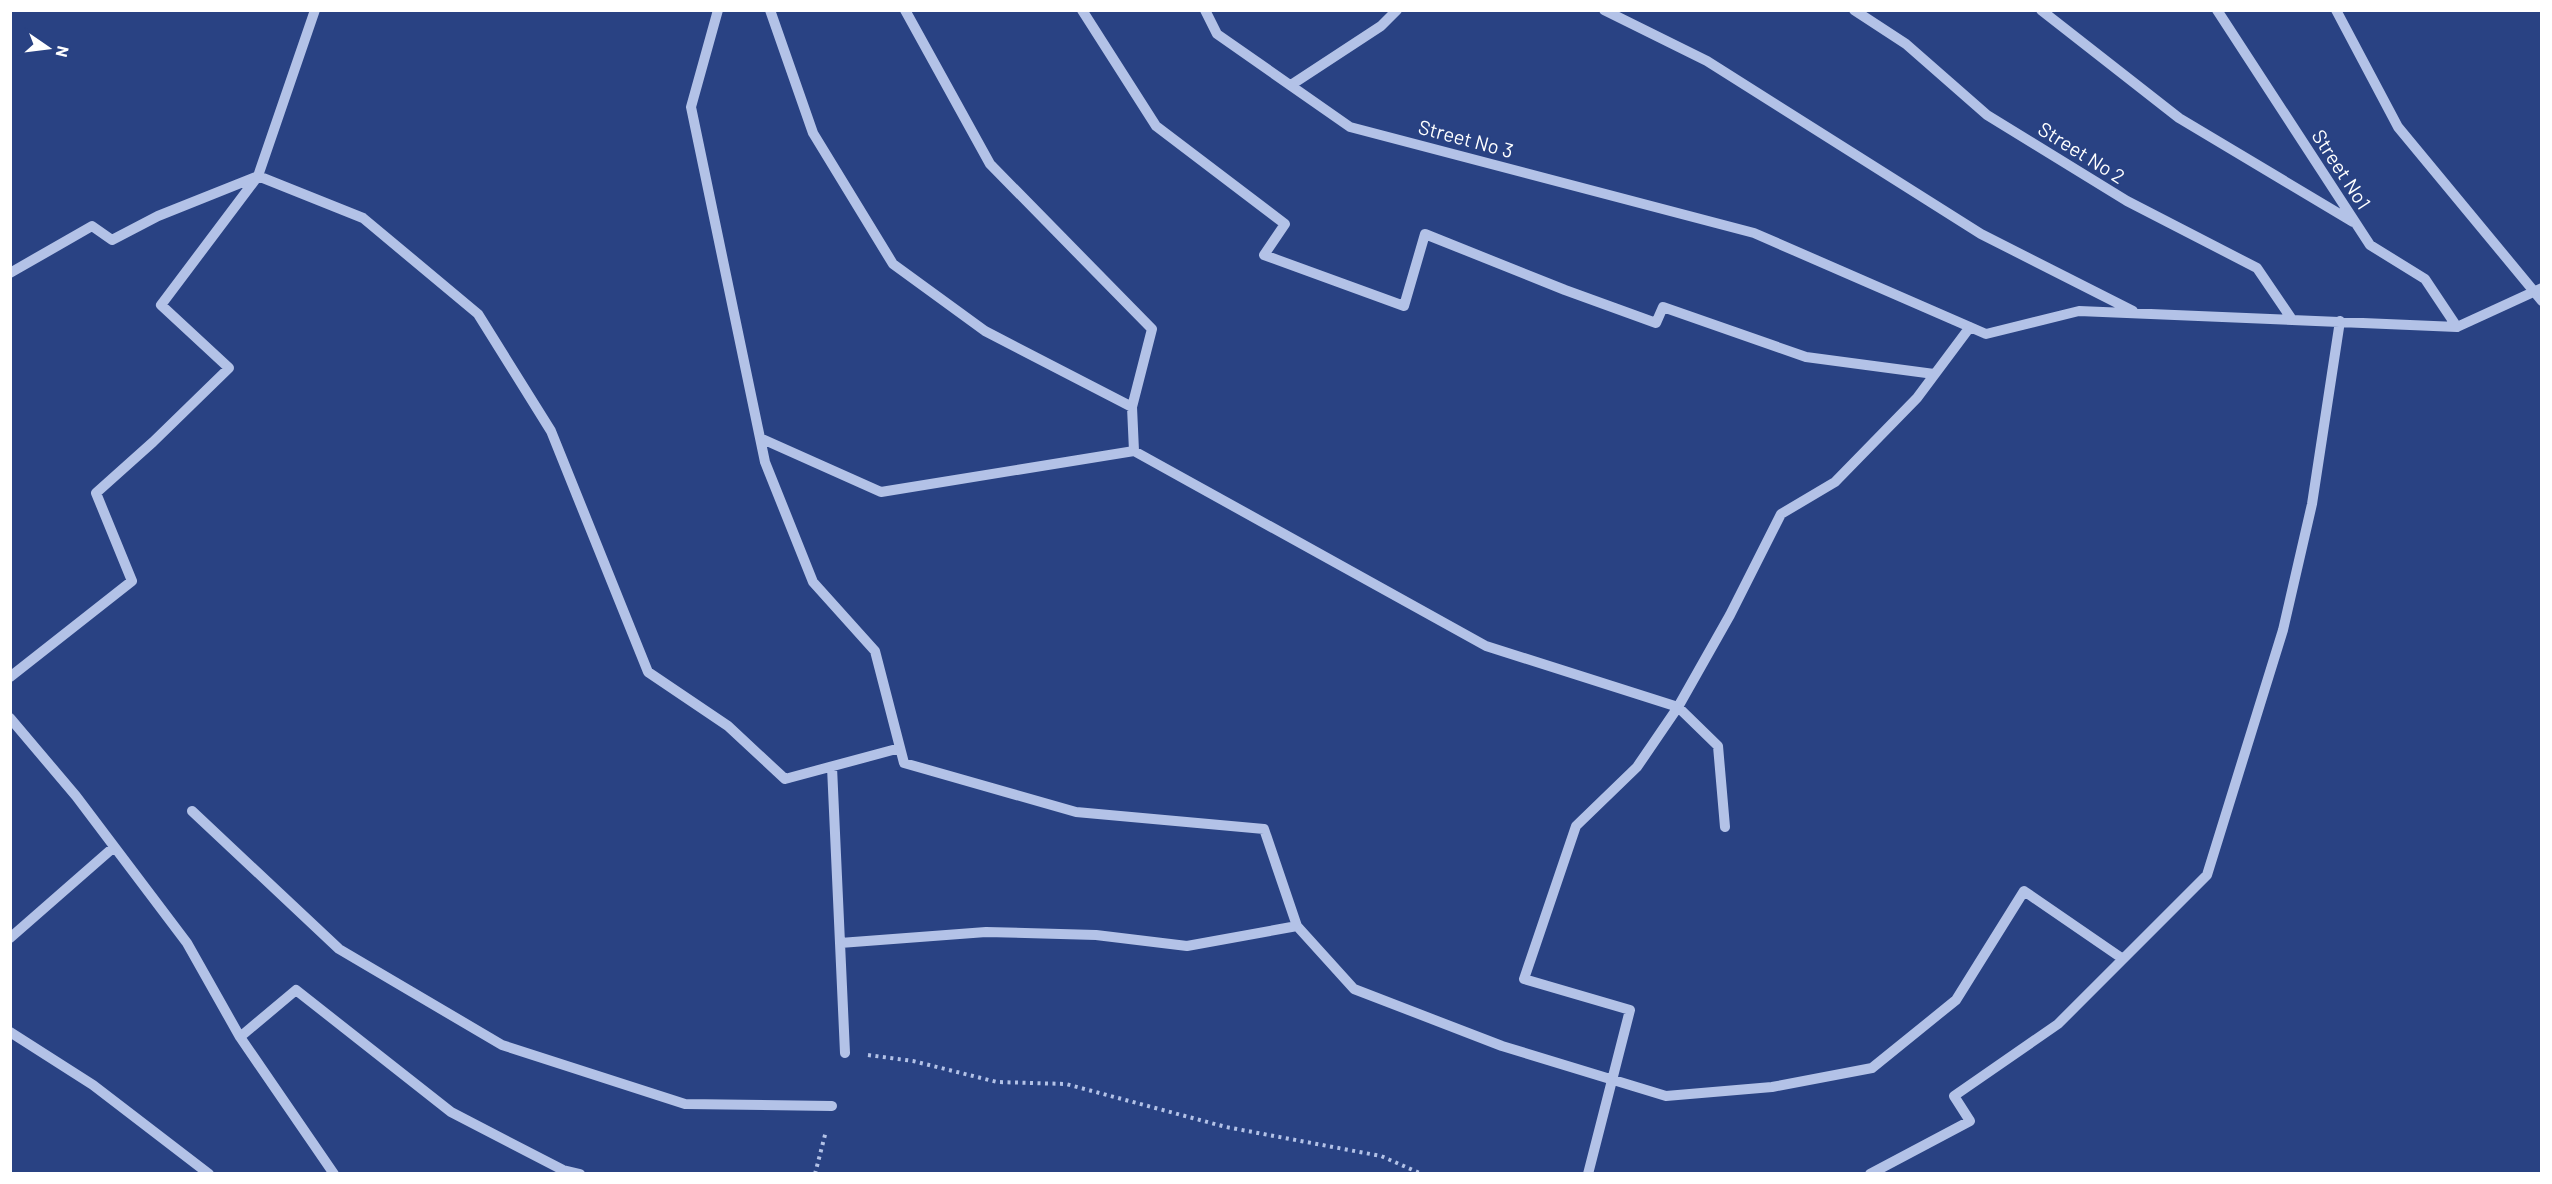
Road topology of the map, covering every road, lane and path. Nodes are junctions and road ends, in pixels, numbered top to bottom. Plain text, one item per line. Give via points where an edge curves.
1 (315, 10) edge
2 (718, 10) edge
3 (770, 10) edge
4 (905, 10) edge
5 (1082, 10) edge
6 (1205, 10) edge
7 (1397, 10) edge
8 (1604, 10) edge
9 (1854, 10) edge
10 (2041, 10) edge
11 (2217, 10) edge
12 (2336, 10) edge
13 (1291, 85) junction
14 (258, 176) junction
15 (2355, 223) junction
16 (10, 273) edge
17 (2537, 290) edge
18 (2541, 301) edge
19 (2136, 313) junction
20 (2291, 318) junction
21 (2340, 321) junction
22 (1970, 327) junction
23 (2457, 327) junction
24 (1934, 374) junction
25 (1132, 407) junction
26 (760, 438) junction
27 (1134, 451) junction
28 (10, 676) edge
29 (1678, 706) junction
30 (10, 718) edge
31 (900, 748) junction
32 (832, 767) junction
33 (192, 811) dead end
34 (1725, 827) dead end
35 (114, 847) junction
36 (1297, 926) junction
37 (10, 938) edge
38 (840, 943) junction
39 (2123, 959) junction
40 (10, 1032) edge
41 (240, 1037) junction
42 (845, 1053) joint
43 (1610, 1079) junction
44 (832, 1106) joint
45 (209, 1173) edge
46 (334, 1173) edge
47 (580, 1173) edge
48 (815, 1173) edge
49 (1422, 1173) edge
50 (1588, 1173) edge
51 (1870, 1173) edge

1 - 14 street
2 - 26 street via 691,107
3 - 25 street via 813,133 893,264 985,331
4 - 25 street via 990,164 1152,329
5 - 24 street via 1156,126 1285,224 1264,255 1404,306 1425,234 1656,323 1663,307 1806,357
6 - 13 street, Street No 3 via 1217,34
7 - 13 street via 1381,26
8 - 19 street via 1707,62 1981,234
9 - 20 street, Street No 2 via 1906,44 1987,115 2127,201 2257,268
10 - 15 street via 2179,118
11 - 15 street, Street No1
12 - 17 street via 2398,127
13 - 22 street, Street No 3 via 1350,126 1754,233
14 - 16 street via 158,216 112,240 92,226
14 - 28 street via 161,305 229,368 96,493 132,581
14 - 32 street via 363,218 478,314 551,431 648,672 728,726 785,779
15 - 23 street, Street No1 via 2370,245 2425,279
17 - 18 street
17 - 23 street
19 - 20 street, Street No 3
19 - 22 street, Street No 3 via 2079,311 1986,334
20 - 21 street, Street No 3
21 - 23 street, Street No 3
21 - 39 street via 2312,504 2283,630 2207,875
22 - 24 street
24 - 29 street via 1917,398 1835,482 1781,514
25 - 27 street
26 - 27 street via 880,492
26 - 31 street via 765,462 813,582 875,651
27 - 29 street via 1486,645
29 - 34 street via 1718,746
29 - 43 street via 1637,767 1576,826 1524,979 1630,1010
30 - 35 street
31 - 32 street
31 - 36 street via 904,763 1076,812 1264,829
32 - 38 street
33 - 44 street via 339,949 502,1045 685,1104
35 - 37 street
35 - 41 street via 186,943
36 - 38 street via 1187,946 1096,935 986,932
36 - 43 street via 1354,989 1502,1046
38 - 42 street
39 - 43 street via 2024,891 1956,1000 1872,1068 1772,1087 1666,1096
39 - 51 street via 2058,1024 1954,1096 1970,1121
40 - 45 street via 93,1085
41 - 46 street
41 - 47 street via 296,990 451,1112 563,1170
42 - 49 path via 913,1061 997,1082 1066,1084 1226,1128 1381,1156
43 - 50 street
44 - 48 path

